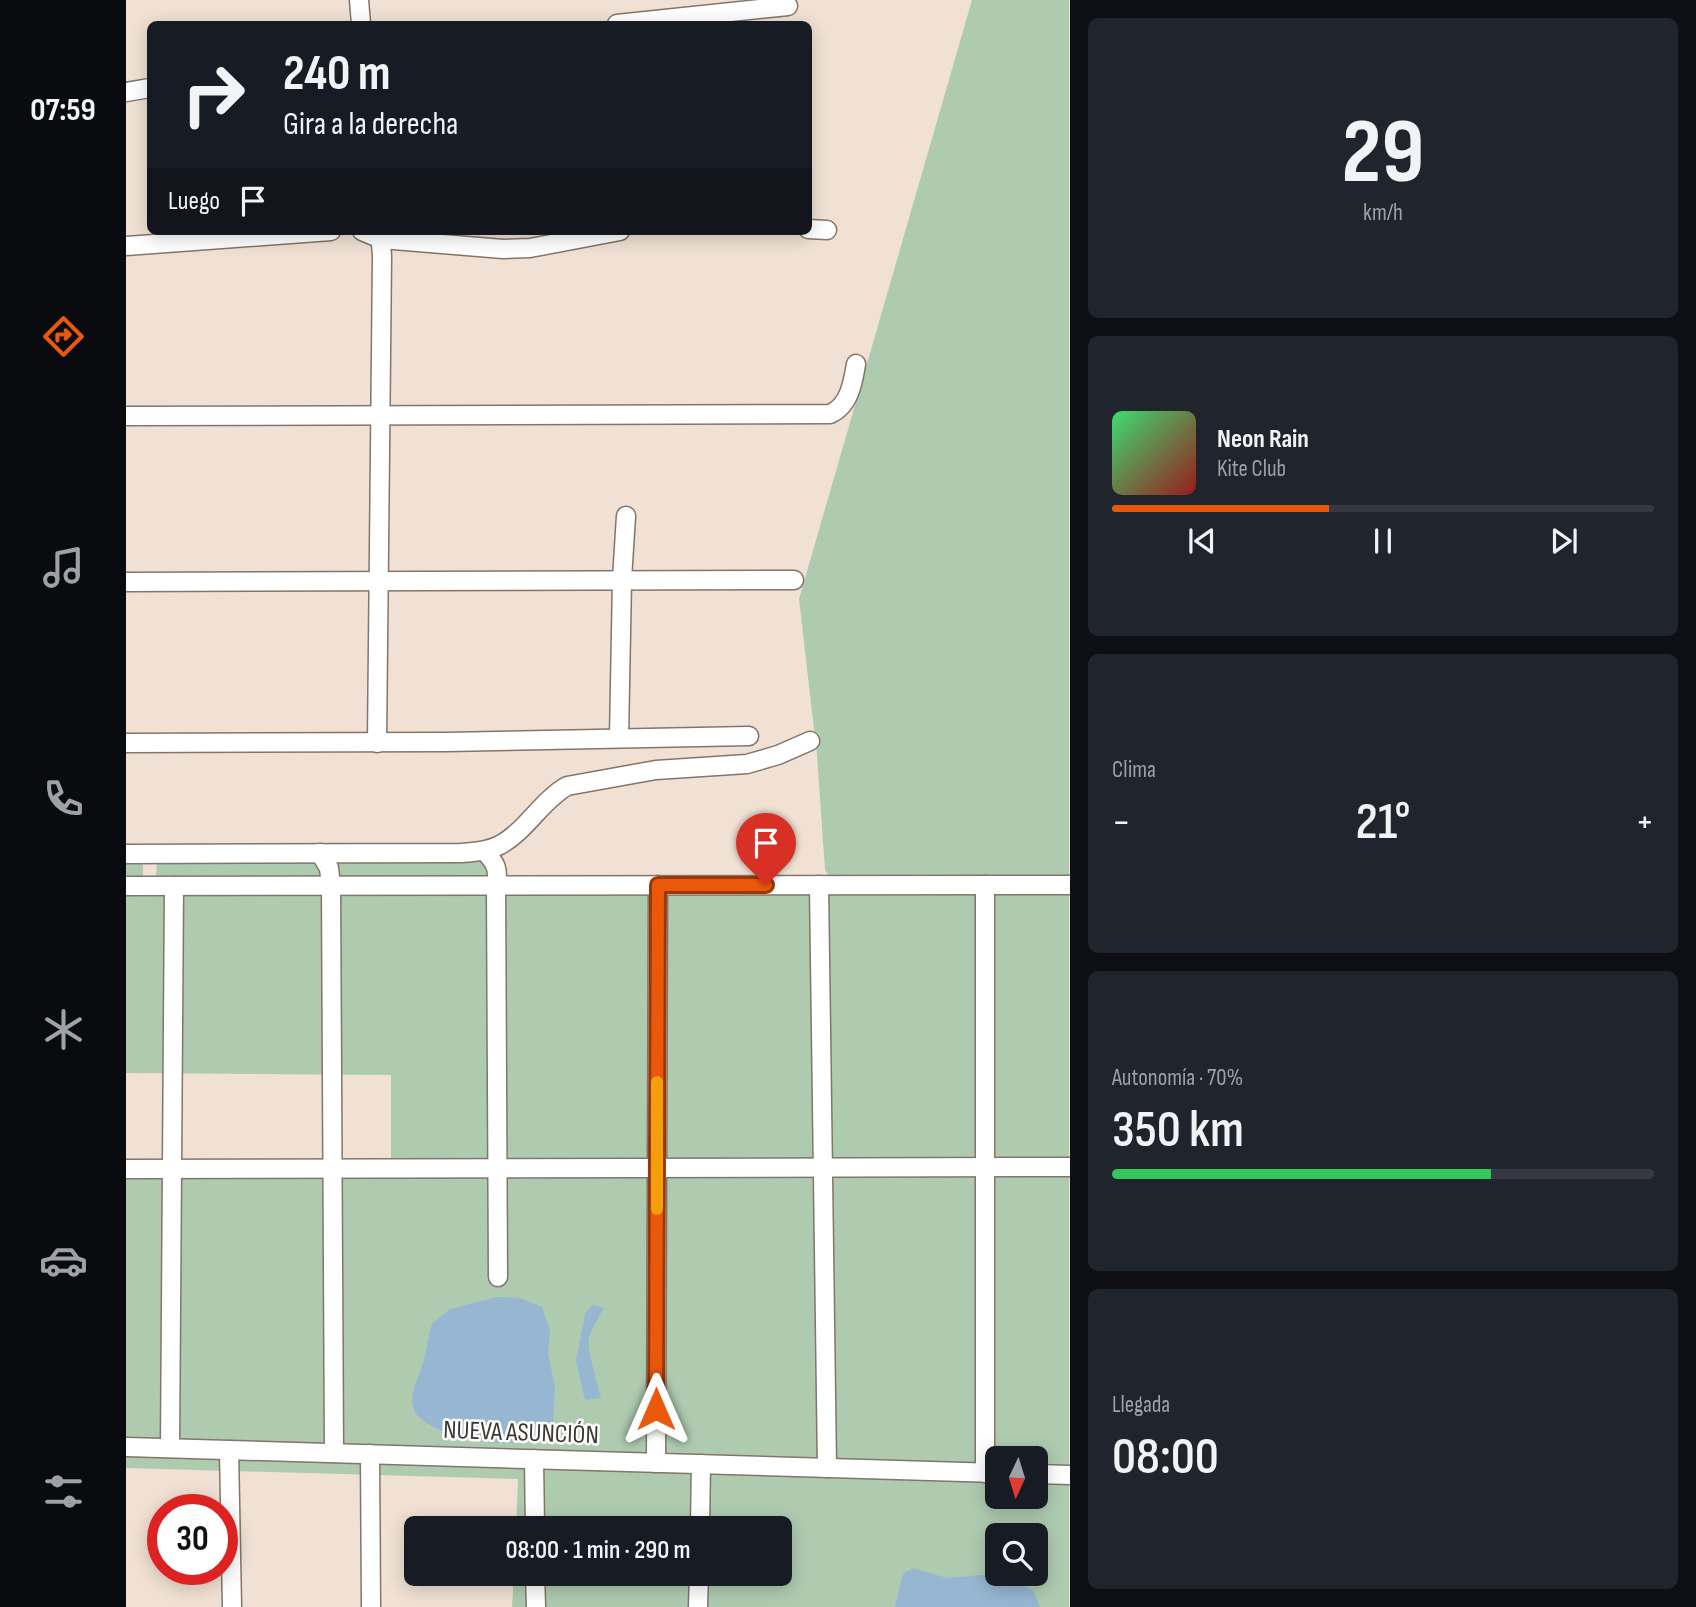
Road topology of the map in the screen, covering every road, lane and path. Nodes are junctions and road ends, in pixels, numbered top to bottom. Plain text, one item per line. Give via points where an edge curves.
1 (359, 0) edge
2 (788, 6) dead end
3 (361, 21) edge
4 (646, 21) edge
5 (147, 88) edge
6 (126, 92) edge
7 (812, 229) edge
8 (827, 230) dead end
9 (276, 235) edge
10 (380, 235) edge
11 (599, 235) edge
12 (126, 246) edge
13 (856, 365) dead end
14 (126, 416) edge
15 (381, 416) junction
16 (626, 516) dead end
17 (622, 579) junction
18 (794, 580) dead end
19 (379, 581) junction
20 (126, 582) edge
21 (749, 736) dead end
22 (619, 738) junction
23 (810, 741) dead end
24 (126, 743) edge
25 (377, 743) junction
26 (484, 851) junction
27 (126, 853) edge
28 (320, 853) junction
29 (658, 885) junction
30 (819, 885) junction
31 (985, 885) junction
32 (1069, 885) edge
33 (126, 886) edge
34 (174, 886) junction
35 (331, 886) junction
36 (496, 886) junction
37 (985, 1167) junction
38 (1069, 1167) edge
39 (332, 1168) junction
40 (497, 1168) junction
41 (657, 1168) junction
42 (823, 1168) junction
43 (126, 1169) edge
44 (172, 1169) junction
45 (498, 1277) dead end
46 (990, 1446) edge
47 (126, 1447) edge
48 (170, 1448) junction
49 (229, 1450) junction
50 (334, 1454) junction
51 (370, 1454) junction
52 (534, 1459) junction
53 (656, 1463) junction
54 (701, 1464) junction
55 (827, 1468) junction
56 (985, 1473) edge
57 (1048, 1474) edge
58 (1069, 1475) edge
59 (535, 1516) edge
60 (700, 1516) edge
61 (535, 1586) edge
62 (699, 1586) edge
63 (232, 1607) edge
64 (371, 1607) edge
65 (536, 1607) edge
66 (698, 1607) edge

1 - 3 street
2 - 4 street
5 - 6 street
7 - 8 street
9 - 12 street
10 - 11 street via 503,249
10 - 15 street
13 - 15 street via 852,389 830,414
14 - 15 street
15 - 19 street
16 - 17 street
17 - 18 street
17 - 19 street
17 - 22 street
19 - 20 street
19 - 25 street
21 - 22 street
22 - 25 street
23 - 26 street via 747,764 656,770 567,786 501,845
24 - 25 street
26 - 28 street
26 - 36 street via 496,863
27 - 28 street
28 - 35 street via 329,868
29 - 30 street
29 - 36 street
29 - 41 street
30 - 31 street
30 - 42 street
31 - 32 street
31 - 37 street
33 - 34 street
34 - 35 street
34 - 44 street
35 - 36 street
35 - 39 street
36 - 40 street
37 - 38 street
37 - 42 street
37 - 46 street
39 - 40 street
39 - 44 street
39 - 50 street
40 - 41 street
40 - 45 street
41 - 42 street
41 - 53 street
42 - 55 street
43 - 44 street
44 - 48 street
47 - 48 street, NUEVA ASUNCIÓN
48 - 49 street, NUEVA ASUNCIÓN
49 - 50 street, NUEVA ASUNCIÓN
49 - 63 street
50 - 51 street, NUEVA ASUNCIÓN
51 - 52 street, NUEVA ASUNCIÓN
51 - 64 street
52 - 53 street, NUEVA ASUNCIÓN
52 - 59 street
53 - 54 street, NUEVA ASUNCIÓN
54 - 55 street, NUEVA ASUNCIÓN
54 - 60 street
55 - 56 street, NUEVA ASUNCIÓN
57 - 58 street
61 - 65 street
62 - 66 street

